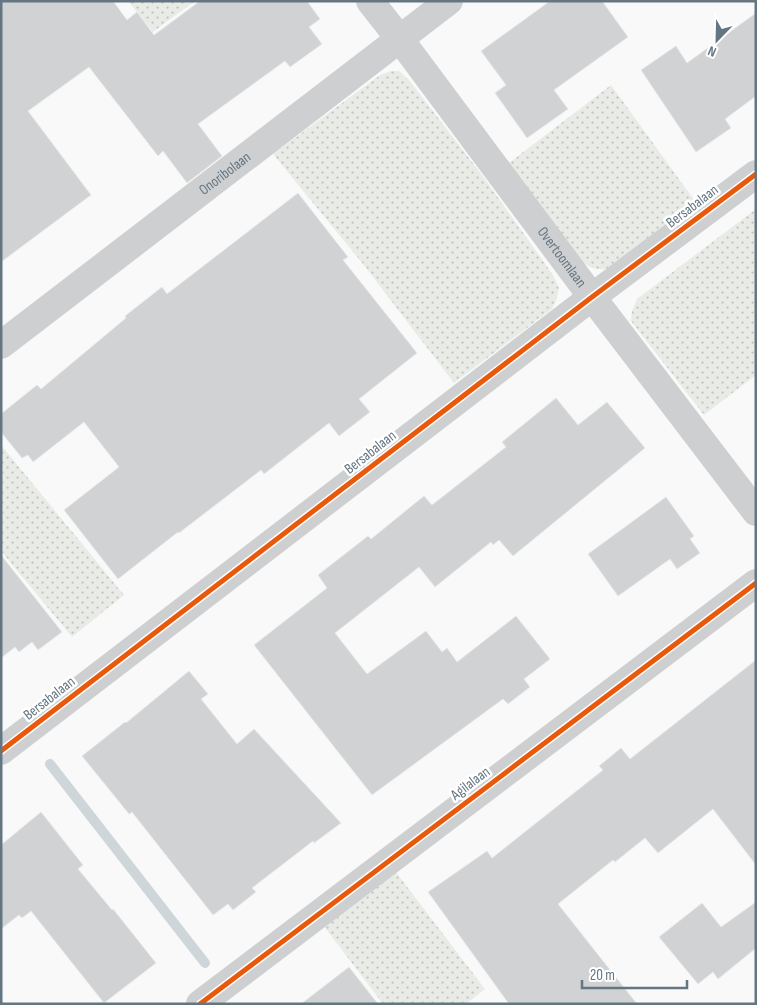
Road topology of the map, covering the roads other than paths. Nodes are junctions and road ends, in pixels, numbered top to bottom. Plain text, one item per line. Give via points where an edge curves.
1 (370, 1) edge
2 (449, 1) edge
3 (399, 38) junction
4 (756, 174) edge
5 (592, 297) junction
6 (1, 345) edge
7 (756, 512) edge
8 (756, 583) edge
9 (1, 751) edge
10 (200, 1004) edge

1 - 3 street, Overtoomlaan
2 - 3 street, Onoribolaan
3 - 5 street, Overtoomlaan
3 - 6 street, Onoribolaan
4 - 5 street, Bersabalaan
5 - 7 street, Overtoomlaan
5 - 9 street, Bersabalaan
8 - 10 street, Agilalaan

